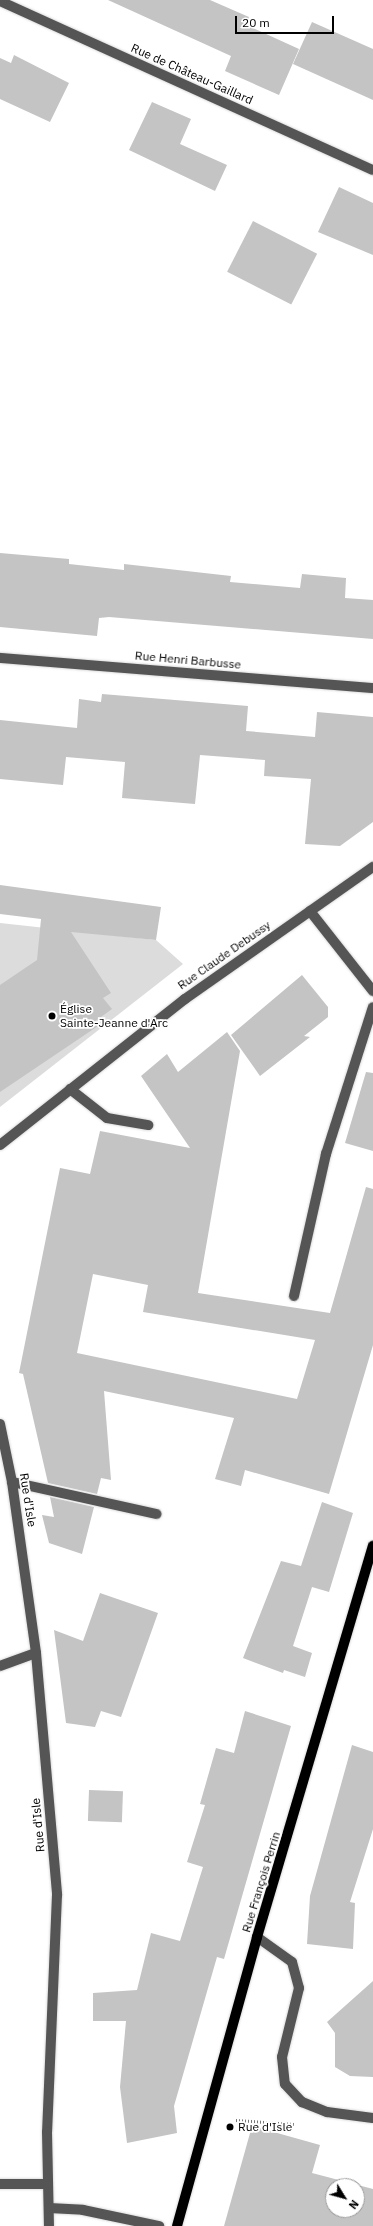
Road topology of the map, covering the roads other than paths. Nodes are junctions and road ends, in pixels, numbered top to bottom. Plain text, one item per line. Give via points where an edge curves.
1 (0, 1) edge
2 (373, 170) edge
3 (0, 658) edge
4 (373, 688) edge
5 (373, 867) edge
6 (310, 911) junction
7 (373, 991) edge
8 (373, 1007) edge
9 (70, 1089) junction
10 (148, 1125) dead end
11 (0, 1145) edge
12 (294, 1296) dead end
13 (0, 1424) edge
14 (12, 1482) junction
15 (156, 1514) dead end
16 (373, 1546) edge
17 (36, 1653) junction
18 (0, 1666) edge
19 (257, 1937) junction
20 (373, 2118) edge
21 (0, 2184) edge
22 (48, 2184) junction
23 (49, 2208) junction
24 (49, 2226) edge
25 (159, 2226) edge
26 (176, 2226) edge

1 - 2 street, Rue de Château-Gaillard
3 - 4 street, Rue Henri Barbusse
5 - 6 street, Rue Claude Debussy
6 - 7 street
6 - 9 street, Rue Claude Debussy via 185,999
8 - 12 street via 326,1154
9 - 10 street via 108,1118
9 - 11 street, Rue Claude Debussy
13 - 14 street, Rue d'Isle
14 - 15 street
14 - 17 street, Rue d'Isle
16 - 19 main road, Rue François Perrin
17 - 18 street
17 - 22 street, Rue d'Isle via 57,1895
19 - 20 street via 292,1962 299,1988 282,2057 284,2084 302,2102 327,2112
19 - 26 main road, Rue François Perrin
21 - 22 street
22 - 23 street, Rue d'Isle
23 - 24 street, Rue d'Isle
23 - 25 street via 83,2210

